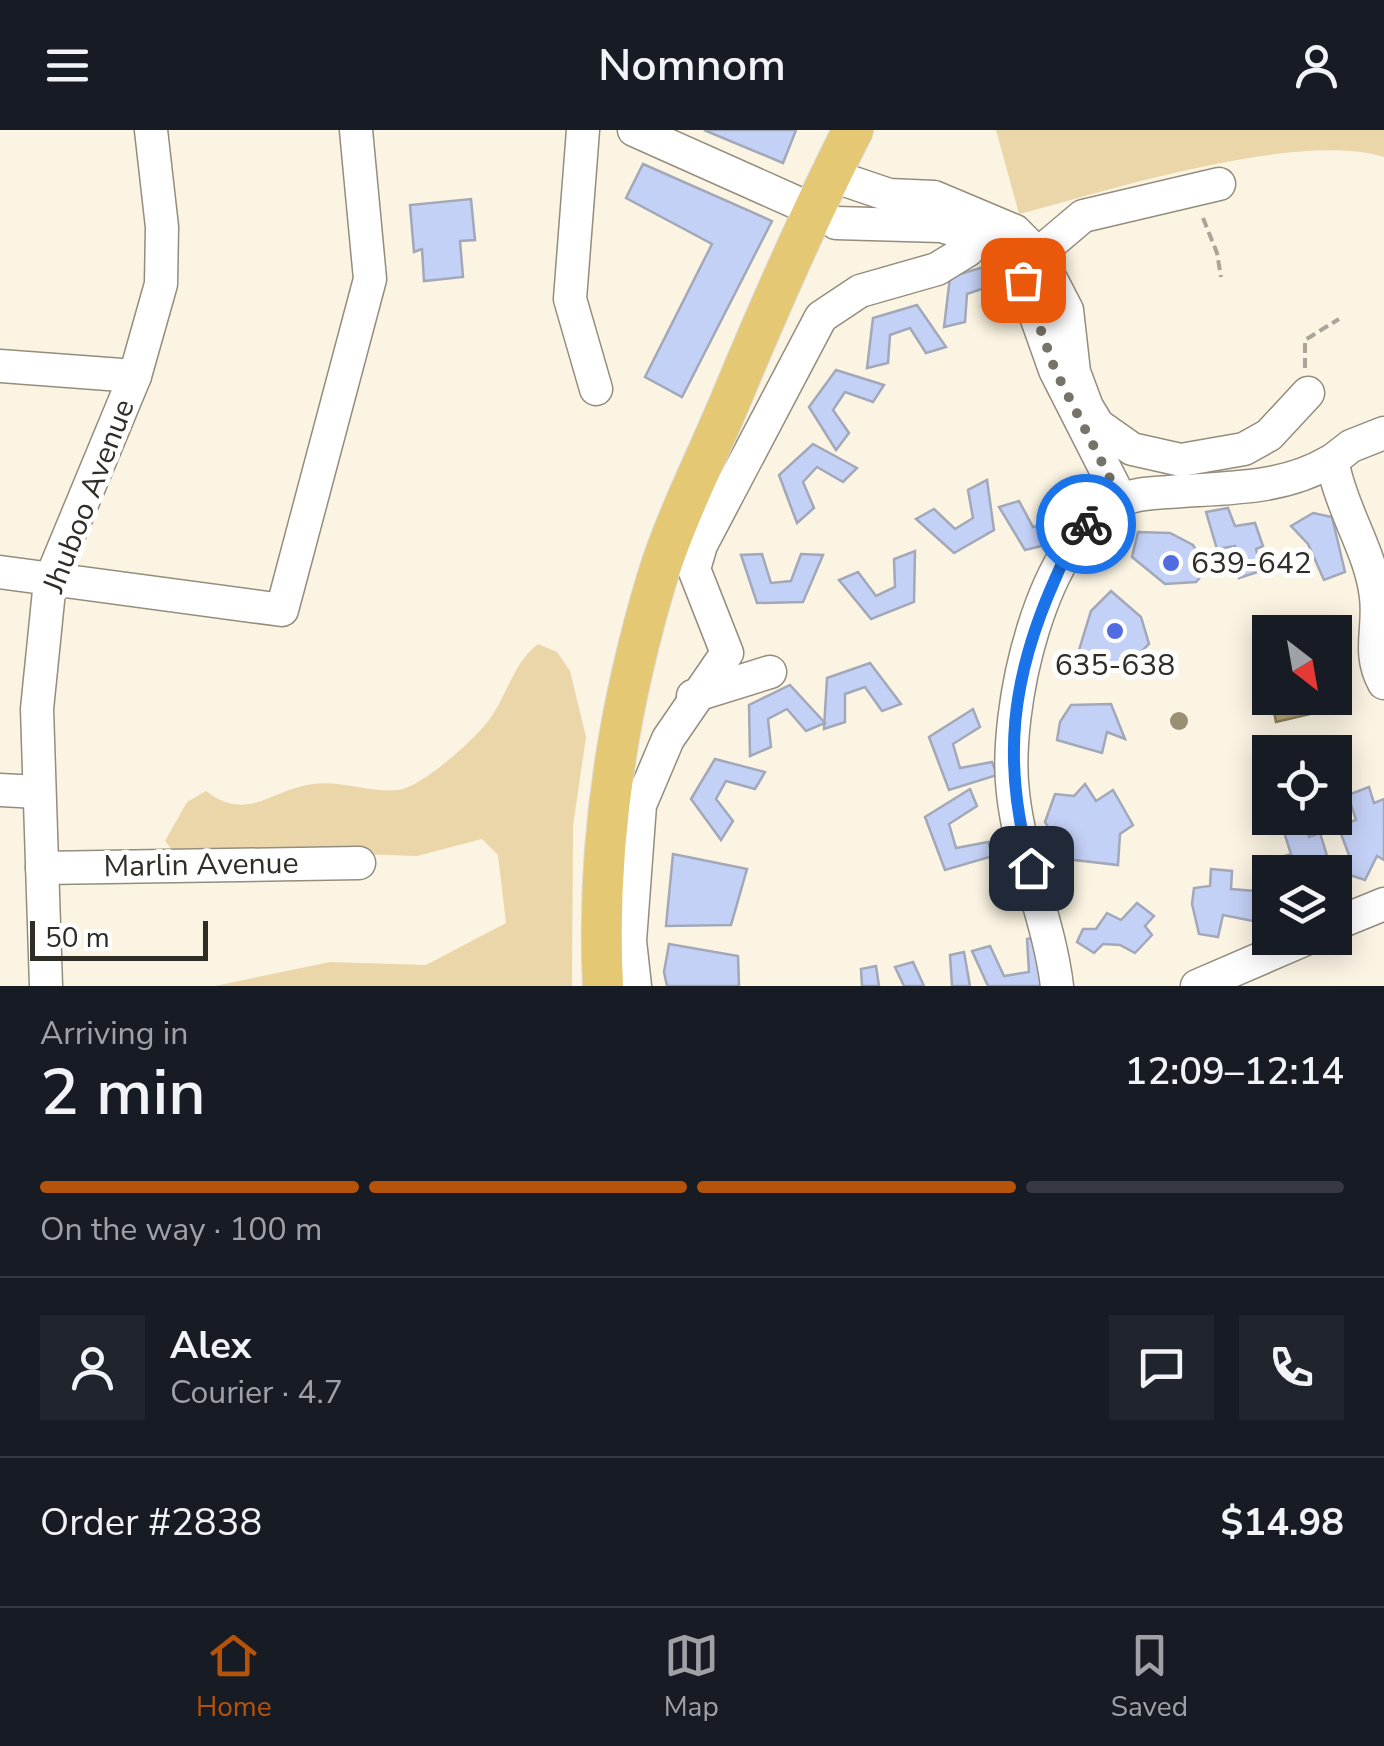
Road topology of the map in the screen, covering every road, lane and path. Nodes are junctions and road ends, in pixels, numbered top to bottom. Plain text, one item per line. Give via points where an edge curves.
1 (152, 130) edge
2 (356, 130) edge
3 (583, 130) edge
4 (634, 130) edge
5 (852, 130) edge
6 (830, 175) junction
7 (1204, 188) joint
8 (802, 204) dead end
9 (836, 223) dead end
10 (975, 236) junction
11 (1038, 254) junction
12 (1221, 278) dead end
13 (1340, 319) dead end
14 (0, 366) edge
15 (135, 376) junction
16 (596, 389) dead end
17 (1308, 393) joint
18 (1384, 433) edge
19 (1150, 454) junction
20 (1332, 464) junction
21 (1137, 497) junction
22 (0, 572) edge
23 (50, 581) junction
24 (770, 672) dead end
25 (1384, 682) edge
26 (693, 696) junction
27 (0, 790) edge
28 (38, 792) junction
29 (359, 863) dead end
30 (42, 868) junction
31 (1384, 904) edge
32 (1352, 917) edge
33 (1269, 955) edge
34 (46, 986) edge
35 (603, 986) edge
36 (635, 986) edge
37 (1057, 986) edge
38 (1198, 986) edge

1 - 15 street, Jhuboo Avenue via 161,284
2 - 23 street via 370,279 282,610
3 - 16 street via 570,299
4 - 8 street
5 - 6 main road
6 - 11 street via 889,195 934,197 1015,231
6 - 35 main road via 659,571 626,694 612,780
7 - 11 street via 1083,216
7 - 12 path
9 - 10 street via 942,226
10 - 21 street via 1003,244 1055,370
10 - 26 street via 968,250 937,270 860,291 820,317 701,546 694,568 727,653
11 - 19 street via 1066,310 1074,372 1087,407 1098,426 1132,450
13 - 17 path via 1305,340
14 - 15 street
15 - 23 street, Jhuboo Avenue
17 - 19 street via 1292,415 1244,449 1182,460
18 - 20 street via 1352,446
19 - 21 street
20 - 21 street via 1302,478
20 - 25 street via 1343,509 1368,559 1376,594 1373,652
21 - 37 street via 1080,529 1021,669 1012,792
22 - 23 street
23 - 28 street, Jhuboo Avenue via 36,709
24 - 26 street
26 - 36 street via 640,805 630,941
27 - 28 street
28 - 30 street, Jhuboo Avenue
29 - 30 street, Marlin Avenue
30 - 34 street, Jhuboo Avenue
31 - 32 street
33 - 38 street

